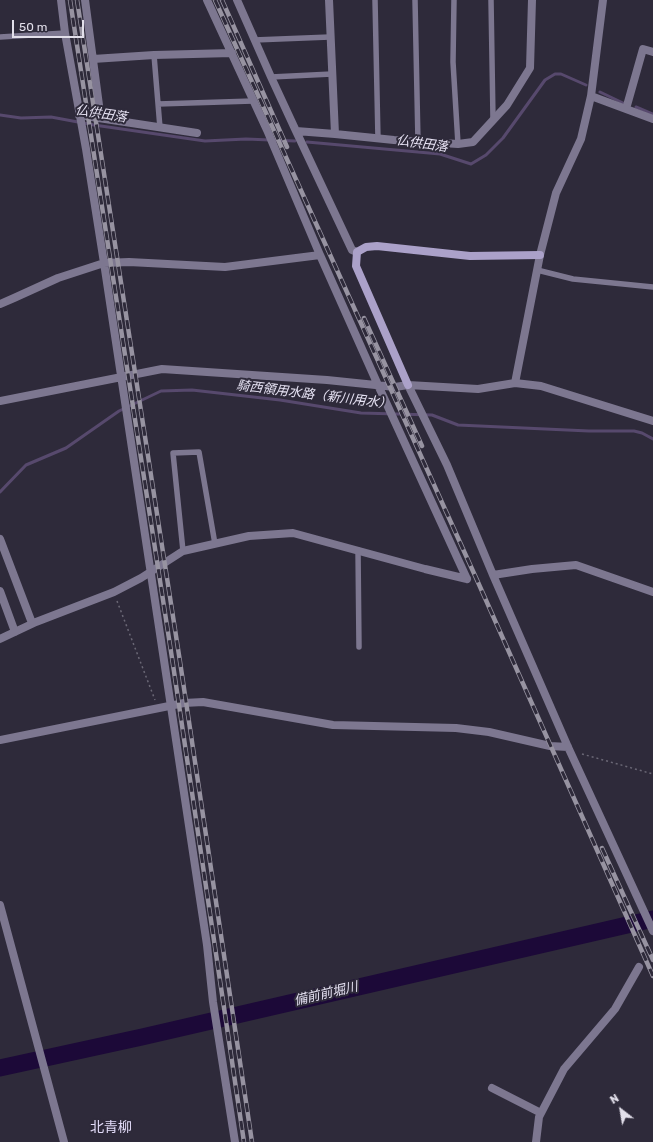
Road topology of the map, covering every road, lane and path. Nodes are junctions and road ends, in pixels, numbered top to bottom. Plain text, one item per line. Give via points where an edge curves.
1 (61, 0) edge
2 (85, 0) edge
3 (207, 0) edge
4 (237, 0) edge
5 (329, 0) edge
6 (375, 0) edge
7 (415, 0) edge
8 (454, 0) edge
9 (491, 0) edge
10 (532, 0) edge
11 (603, 0) edge
12 (65, 33) junction
13 (0, 36) edge
14 (330, 36) junction
15 (254, 40) junction
16 (653, 52) edge
17 (232, 53) junction
18 (154, 55) junction
19 (93, 59) junction
20 (332, 74) junction
21 (271, 77) junction
22 (591, 96) junction
23 (253, 101) junction
24 (158, 104) junction
25 (99, 105) dead end
26 (626, 109) junction
27 (653, 119) edge
28 (80, 120) junction
29 (493, 120) junction
30 (160, 128) junction
31 (296, 131) junction
32 (197, 133) dead end
33 (335, 134) junction
34 (378, 139) junction
35 (418, 142) junction
36 (458, 144) junction
37 (357, 252) junction
38 (320, 255) junction
39 (540, 255) junction
40 (104, 263) junction
41 (537, 270) junction
42 (653, 287) edge
43 (0, 304) edge
44 (121, 377) junction
45 (515, 383) junction
46 (378, 385) junction
47 (408, 386) junction
48 (0, 401) edge
49 (653, 421) edge
50 (0, 539) edge
51 (214, 544) junction
52 (358, 550) junction
53 (183, 551) junction
54 (150, 572) junction
55 (493, 576) junction
56 (0, 591) edge
57 (114, 592) junction
58 (653, 592) edge
59 (32, 623) junction
60 (15, 632) junction
61 (0, 639) edge
62 (359, 647) dead end
63 (170, 706) junction
64 (159, 709) junction
65 (0, 740) edge
66 (568, 747) junction
67 (573, 755) junction
68 (653, 774) edge
69 (0, 905) edge
70 (653, 931) edge
71 (639, 968) dead end
72 (492, 1088) dead end
73 (541, 1113) junction
74 (64, 1142) edge
75 (235, 1142) edge
76 (536, 1142) edge

1 - 12 street
2 - 19 street
3 - 17 street
4 - 15 street
5 - 14 street
6 - 34 lane
7 - 35 lane
8 - 36 lane
9 - 29 lane
10 - 29 street via 530,68
11 - 22 street
12 - 13 lane
12 - 28 street
14 - 15 lane
14 - 20 street
15 - 21 street
16 - 26 street via 643,49
17 - 18 street
17 - 23 street
18 - 19 street
18 - 24 lane
19 - 25 street
20 - 21 lane
20 - 33 street
21 - 31 street
22 - 26 street
22 - 39 street via 580,139 556,193
23 - 24 lane
23 - 38 street
24 - 30 lane
26 - 27 street
28 - 30 street
28 - 40 street
29 - 36 street via 473,142
30 - 32 street
31 - 33 street
31 - 37 street via 352,250
33 - 34 street
34 - 35 street
35 - 36 street
37 - 39 street via 377,246 470,256
37 - 47 street via 356,266
38 - 40 street via 225,267
38 - 46 street
39 - 41 street
40 - 43 street via 58,278
40 - 44 street
41 - 42 lane via 573,279
41 - 45 street
44 - 46 street via 162,369
44 - 48 street
44 - 54 street
45 - 47 street via 478,389
45 - 49 street via 541,386
46 - 47 street
46 - 52 street via 467,579
47 - 55 street via 446,465
50 - 59 street
51 - 52 street via 249,536 293,533
51 - 53 street
51 - 53 lane via 199,452 173,454
52 - 62 lane
53 - 54 street
54 - 57 street
54 - 63 street
55 - 58 street via 576,565
55 - 66 street
56 - 60 street
57 - 59 street
57 - 64 path
59 - 60 street
60 - 61 street
63 - 64 street
63 - 66 street via 204,702 333,725 462,729 489,732 550,746
63 - 75 street
64 - 65 street
66 - 67 street
67 - 68 path via 579,753
67 - 70 street
69 - 74 street
71 - 73 street via 615,1009 564,1069
72 - 73 street
73 - 76 street

